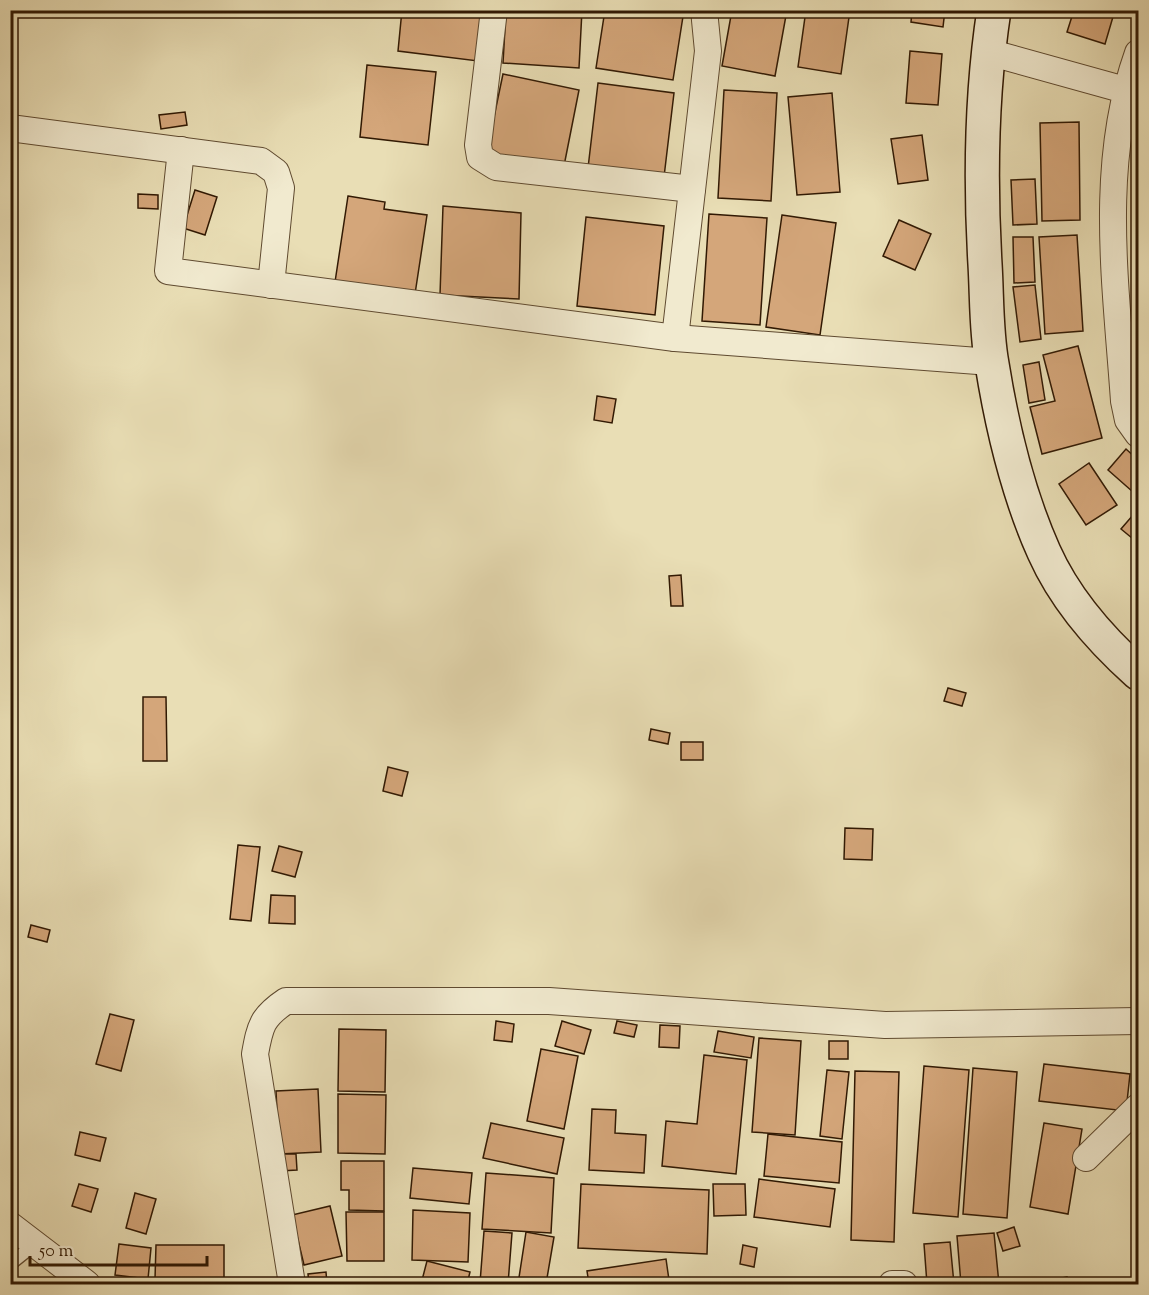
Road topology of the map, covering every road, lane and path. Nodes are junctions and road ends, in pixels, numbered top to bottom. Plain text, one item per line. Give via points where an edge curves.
1 (494, 10) edge
2 (704, 10) edge
3 (994, 10) edge
4 (988, 52) junction
5 (1138, 53) edge
6 (1125, 90) junction
7 (10, 128) edge
8 (181, 150) junction
9 (692, 189) junction
10 (271, 285) junction
11 (675, 338) junction
12 (991, 362) junction
13 (1138, 434) edge
14 (1138, 674) edge
15 (1138, 1022) edge
16 (1138, 1107) edge
17 (1086, 1158) dead end
18 (10, 1225) edge
19 (35, 1244) junction
20 (10, 1264) edge
21 (87, 1284) edge
22 (292, 1284) edge
23 (892, 1284) edge
24 (904, 1284) edge

1 - 9 street via 478,145 480,157 496,167
2 - 9 street via 708,51
3 - 4 street
4 - 6 street
4 - 12 street via 982,107 981,198
5 - 6 street
6 - 13 street via 1112,216 1124,401 1128,420
7 - 8 street
8 - 10 street via 261,161 276,172 281,188
8 - 10 street via 168,271
9 - 11 street
10 - 11 street
11 - 12 street
12 - 14 street via 1022,491 1044,553 1072,601 1112,650
15 - 22 street via 885,1026 549,1001 286,1001 269,1013 259,1030 255,1054
16 - 17 street
18 - 19 street
19 - 20 lane
19 - 21 street
23 - 24 street

